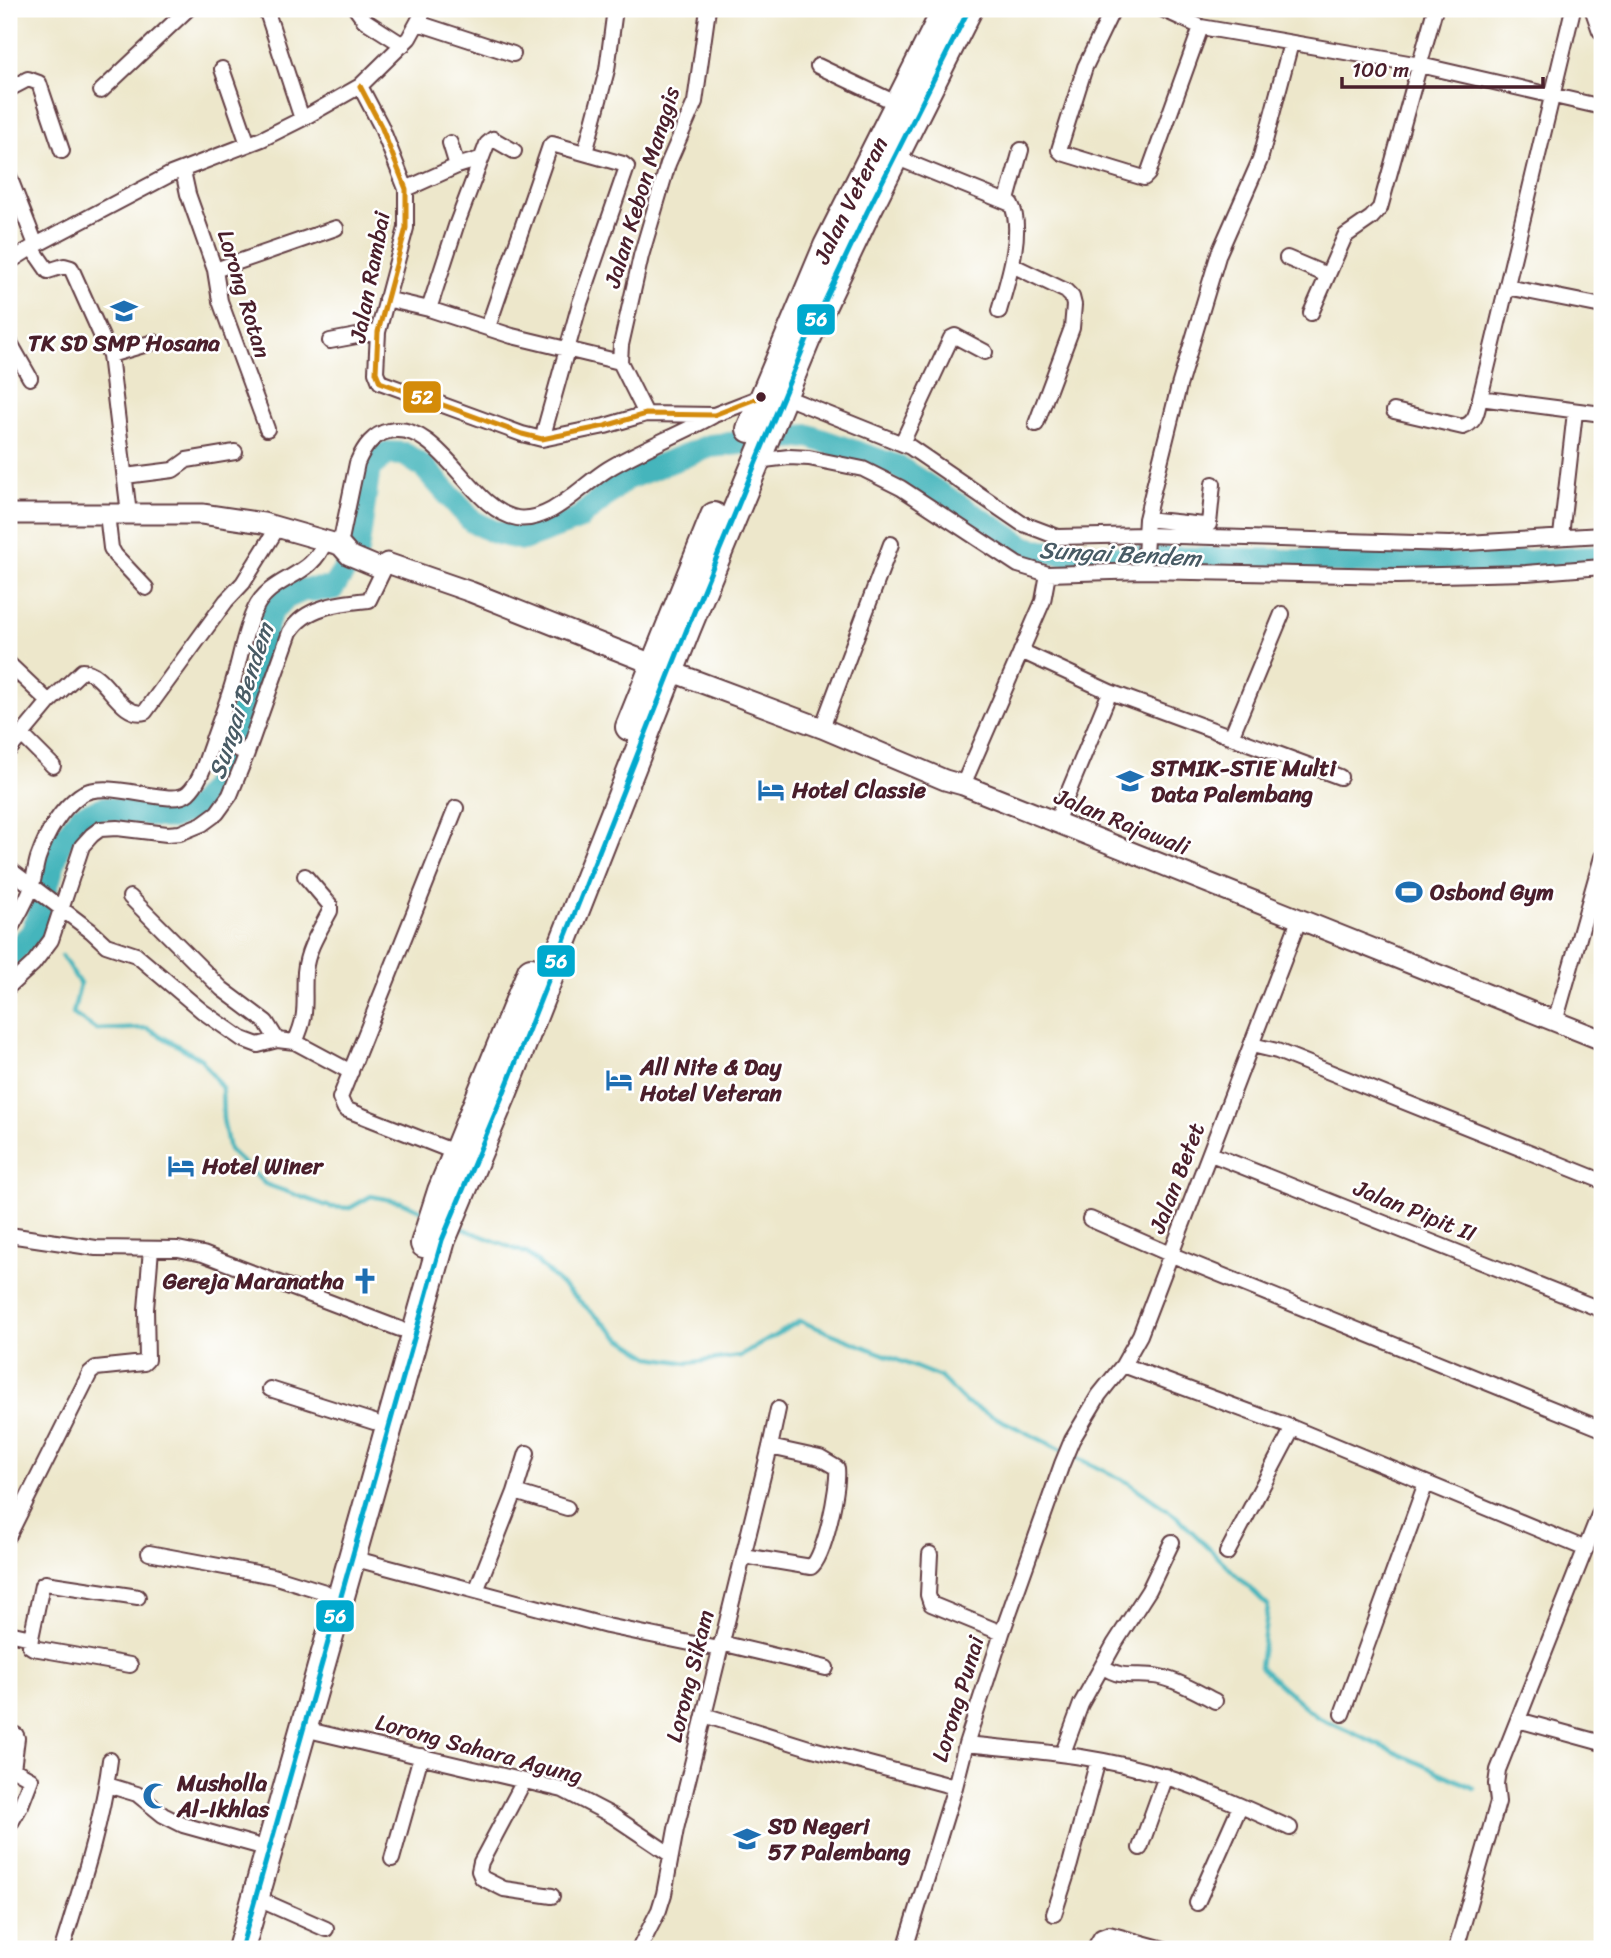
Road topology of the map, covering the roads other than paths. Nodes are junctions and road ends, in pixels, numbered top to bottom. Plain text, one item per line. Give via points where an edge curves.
1 (188, 9) edge
2 (266, 9) edge
3 (356, 9) edge
4 (425, 9) edge
5 (615, 9) edge
6 (708, 9) edge
7 (946, 9) edge
8 (970, 9) edge
9 (1113, 9) edge
10 (1162, 9) edge
11 (1435, 9) edge
12 (1573, 9) edge
13 (1595, 9) edge
14 (418, 23) junction
15 (1201, 27) junction
16 (1602, 29) edge
17 (1291, 43) junction
18 (402, 45) junction
19 (513, 54) dead end
20 (1420, 65) junction
21 (818, 66) dead end
22 (222, 69) dead end
23 (360, 86) junction
24 (9, 89) edge
25 (102, 91) dead end
26 (1552, 96) junction
27 (898, 104) junction
28 (1602, 107) edge
29 (302, 120) junction
30 (450, 143) dead end
31 (248, 144) junction
32 (1021, 150) dead end
33 (62, 151) dead end
34 (514, 151) dead end
35 (585, 153) junction
36 (895, 157) junction
37 (480, 159) junction
38 (457, 166) junction
39 (183, 171) junction
40 (9, 176) edge
41 (407, 189) junction
42 (1007, 201) junction
43 (336, 228) dead end
44 (34, 246) junction
45 (1287, 258) dead end
46 (9, 262) edge
47 (1012, 265) junction
48 (215, 270) junction
49 (1327, 275) junction
50 (1507, 287) junction
51 (386, 299) junction
52 (1602, 306) edge
53 (429, 309) junction
54 (999, 311) dead end
55 (1311, 313) dead end
56 (488, 327) junction
57 (378, 332) junction
58 (9, 341) edge
59 (330, 341) dead end
60 (153, 342) dead end
61 (566, 350) junction
62 (985, 352) dead end
63 (110, 355) junction
64 (620, 362) junction
65 (30, 378) dead end
66 (1480, 398) junction
67 (771, 402) junction
68 (1394, 411) dead end
69 (1575, 412) junction
70 (646, 414) junction
71 (1602, 414) edge
72 (714, 415) junction
73 (1035, 424) dead end
74 (267, 429) dead end
75 (542, 439) junction
76 (902, 443) junction
77 (235, 452) dead end
78 (751, 456) junction
79 (125, 476) junction
80 (1213, 484) dead end
81 (9, 514) edge
82 (107, 514) junction
83 (129, 514) junction
84 (1146, 519) junction
85 (278, 527) junction
86 (1602, 535) edge
87 (1561, 536) junction
88 (1145, 537) junction
89 (891, 544) dead end
90 (338, 547) junction
91 (383, 566) junction
92 (1602, 566) edge
93 (1144, 568) junction
94 (1048, 574) junction
95 (146, 588) dead end
96 (1282, 614) dead end
97 (1021, 651) junction
98 (9, 664) edge
99 (664, 668) junction
100 (1110, 692) junction
101 (49, 702) junction
102 (822, 728) junction
103 (22, 735) junction
104 (1231, 737) junction
105 (216, 740) junction
106 (9, 750) edge
107 (244, 751) junction
108 (53, 766) dead end
109 (1340, 777) dead end
110 (963, 785) junction
111 (456, 807) dead end
112 (1056, 822) junction
113 (1601, 863) edge
114 (9, 869) edge
115 (304, 876) dead end
116 (36, 889) junction
117 (130, 897) dead end
118 (59, 907) junction
119 (1299, 920) junction
120 (9, 931) edge
121 (9, 986) edge
122 (1555, 1022) junction
123 (277, 1040) junction
124 (1602, 1040) edge
125 (295, 1042) junction
126 (1252, 1045) junction
127 (351, 1072) junction
128 (1211, 1154) junction
129 (466, 1157) junction
130 (1602, 1181) edge
131 (1090, 1219) dead end
132 (9, 1235) edge
133 (435, 1235) junction
134 (152, 1249) junction
135 (1172, 1255) junction
136 (1602, 1310) edge
137 (400, 1329) junction
138 (1123, 1365) junction
139 (270, 1389) dead end
140 (778, 1409) dead end
141 (374, 1422) junction
142 (1293, 1428) junction
143 (1602, 1429) edge
144 (1072, 1440) joint
145 (771, 1447) junction
146 (527, 1453) dead end
147 (1426, 1483) junction
148 (515, 1492) junction
149 (1602, 1507) edge
150 (567, 1508) dead end
151 (9, 1535) edge
152 (1172, 1542) dead end
153 (1586, 1549) junction
154 (149, 1553) dead end
155 (1227, 1553) dead end
156 (930, 1554) dead end
157 (744, 1556) junction
158 (352, 1558) junction
159 (476, 1591) junction
160 (325, 1592) junction
161 (138, 1597) dead end
162 (9, 1633) edge
163 (1002, 1633) junction
164 (31, 1638) junction
165 (720, 1646) junction
166 (130, 1665) dead end
167 (1102, 1666) junction
168 (826, 1668) dead end
169 (1215, 1701) dead end
170 (704, 1714) junction
171 (1342, 1714) dead end
172 (1518, 1720) junction
173 (303, 1729) junction
174 (9, 1732) edge
175 (1602, 1743) edge
176 (966, 1744) junction
177 (1063, 1753) junction
178 (421, 1756) junction
179 (110, 1760) dead end
180 (1098, 1760) junction
181 (1166, 1776) junction
182 (524, 1781) junction
183 (107, 1785) junction
184 (955, 1787) junction
185 (1240, 1805) junction
186 (9, 1826) edge
187 (1290, 1828) dead end
188 (255, 1845) junction
189 (1140, 1848) dead end
190 (671, 1855) junction
191 (392, 1859) dead end
192 (552, 1896) dead end
193 (256, 1898) junction
194 (1197, 1903) dead end
195 (1054, 1914) dead end
196 (326, 1929) dead end
197 (62, 1949) edge
198 (224, 1949) edge
199 (241, 1949) edge
200 (639, 1949) edge
201 (905, 1949) edge
202 (1094, 1949) edge
203 (1164, 1949) edge
204 (1456, 1949) edge

1 - 25 street
2 - 29 street
3 - 18 street via 364,20
4 - 14 street
5 - 35 street via 607,70
6 - 64 street, Jalan Kebon Manggis via 695,102 668,164 641,256
7 - 27 highway, Jalan Veteran
8 - 36 highway, Jalan Veteran
9 - 15 street via 1085,67 1059,150 1144,178
10 - 15 street
11 - 20 street
12 - 26 street
13 - 16 street
14 - 18 street
14 - 19 street
15 - 17 street
17 - 20 street
17 - 84 street via 1259,160 1219,253
18 - 23 street
20 - 26 street
20 - 49 street via 1380,208 1345,236
21 - 27 street
22 - 31 street
23 - 29 street
23 - 41 street, Jalan Rambai
24 - 33 street via 28,79 39,83
26 - 28 street
26 - 50 street
27 - 67 highway, Jalan Veteran via 827,246
29 - 31 street
30 - 38 street
31 - 39 street
32 - 42 street
34 - 37 street via 493,139
35 - 56 street via 552,144
35 - 61 street via 623,164 627,170
36 - 42 street
36 - 67 highway, Jalan Veteran
37 - 38 street
37 - 53 street
38 - 41 street
39 - 44 street
39 - 48 street, Lorong Rotan
40 - 44 street
41 - 51 street, Jalan Rambai via 406,228
42 - 47 street via 1016,216
43 - 48 street
44 - 46 street
44 - 63 street via 48,271 71,268
45 - 49 street
47 - 54 street
47 - 73 street via 1066,291 1074,305 1072,328
48 - 74 street, Lorong Rotan via 220,301
49 - 55 street
50 - 52 street
50 - 66 street
51 - 53 street
51 - 57 street, Jalan Rambai
53 - 56 street
56 - 61 street
57 - 59 street
57 - 75 street, Jalan Rambai via 376,372 380,382
58 - 65 street
60 - 63 street
61 - 64 street
61 - 75 street
62 - 76 street via 953,336
63 - 79 street
64 - 70 street
66 - 68 street via 1473,422 1463,427
66 - 69 street
67 - 72 street, Jalan Rambai
67 - 76 street
67 - 78 highway, Jalan Veteran
69 - 71 street
69 - 87 street
70 - 72 street, Jalan Rambai
70 - 75 street, Jalan Rambai
72 - 90 street via 608,469 565,502 530,519 506,514 487,502 416,434 399,429 378,433 357,463
76 - 88 street via 1021,523 1058,537
77 - 79 street via 187,460 173,470
78 - 94 street via 809,458 863,469 901,488 1018,565
78 - 99 highway, Jalan Veteran
79 - 83 street
80 - 84 street via 1209,524
81 - 82 street, Jalan Rajawali
82 - 83 street, Jalan Rajawali
82 - 95 street via 111,548
83 - 85 street, Jalan Rajawali via 201,514
84 - 88 street
85 - 90 street, Jalan Rajawali
85 - 101 street via 243,583 145,712 130,710 87,670
86 - 87 street
87 - 88 street via 1450,544
88 - 93 street
89 - 102 street
90 - 91 street, Jalan Rajawali
90 - 105 street via 321,554 261,598
91 - 99 street, Jalan Rajawali via 471,592
91 - 107 street via 369,600 312,612 296,622
92 - 93 street via 1397,576
93 - 94 street
94 - 97 street via 1044,598
96 - 104 street
97 - 100 street
97 - 110 street
98 - 101 street
99 - 102 street, Jalan Rajawali
99 - 129 highway, Jalan Veteran via 565,889
100 - 104 street
100 - 112 street
101 - 103 street
102 - 110 street, Jalan Rajawali
103 - 106 street
103 - 108 street
104 - 109 street
105 - 107 street
105 - 116 street via 199,779 183,796 115,790 79,796 49,831 37,860
107 - 118 street via 223,807 202,824 180,833 117,828 100,829 92,835 82,846
110 - 112 street, Jalan Rajawali
111 - 127 street
112 - 119 street, Jalan Rajawali
113 - 122 street
114 - 116 street
115 - 125 street via 330,905 330,911 312,945 305,971 305,1016
116 - 118 street
116 - 120 street
117 - 123 street via 222,989 266,1022
118 - 121 street via 46,948
118 - 123 street via 109,947 136,955 202,1012 242,1039 263,1045
119 - 122 street, Jalan Rajawali
119 - 126 street, Jalan Betet
122 - 124 street, Jalan Rajawali
123 - 125 street
125 - 127 street
126 - 128 street, Jalan Betet
126 - 130 street
127 - 129 street via 340,1098 345,1109
128 - 135 street, Jalan Betet
128 - 136 street, Jalan Pipit II
129 - 133 highway, Jalan Veteran
131 - 135 street
132 - 134 street via 96,1248
133 - 137 highway
133 - 158 highway
134 - 137 street via 202,1254
134 - 151 street via 146,1360 96,1368 90,1373
135 - 138 street, Jalan Betet
135 - 143 street
137 - 141 highway
138 - 142 street
138 - 144 street, Jalan Betet
139 - 141 street
140 - 145 street, Lorong Sikam
141 - 160 highway
142 - 147 street
142 - 155 street
144 - 163 street, Lorong Punai
145 - 157 street, Lorong Sikam
145 - 157 street via 820,1458 837,1468 824,1540 811,1567
146 - 148 street
147 - 153 street
147 - 171 street
148 - 150 street
148 - 159 street
149 - 153 street
152 - 167 street via 1149,1590
153 - 172 street
154 - 160 street via 261,1573
156 - 163 street via 931,1604
157 - 165 street, Lorong Sikam
158 - 159 street
158 - 173 highway
159 - 165 street via 607,1626
160 - 188 highway
161 - 164 street via 44,1583
162 - 164 street
163 - 176 street, Lorong Punai
164 - 166 street via 33,1648
165 - 168 street
165 - 170 street, Lorong Sikam
167 - 169 street via 1120,1676 1162,1678
167 - 177 street via 1081,1704
170 - 184 street via 808,1748
170 - 190 street, Lorong Sikam
172 - 175 street
172 - 204 street via 1498,1770 1498,1802
173 - 178 street, Lorong Sahara Agung
173 - 193 highway
174 - 186 street via 17,1738 13,1769 31,1776
176 - 177 street
176 - 184 street, Lorong Punai
177 - 180 street
178 - 182 street, Lorong Sahara Agung
178 - 191 street
179 - 183 street
180 - 181 street
180 - 195 street
181 - 185 street
181 - 189 street
182 - 190 street, Lorong Sahara Agung via 575,1795
182 - 192 street via 480,1871 482,1878 505,1889
183 - 188 street via 137,1794 183,1825
183 - 197 street
184 - 201 street, Lorong Punai
185 - 187 street
185 - 194 street
188 - 198 highway
190 - 200 street, Lorong Sikam via 659,1910
193 - 196 street
193 - 199 highway
202 - 203 street via 1101,1937 1109,1934

